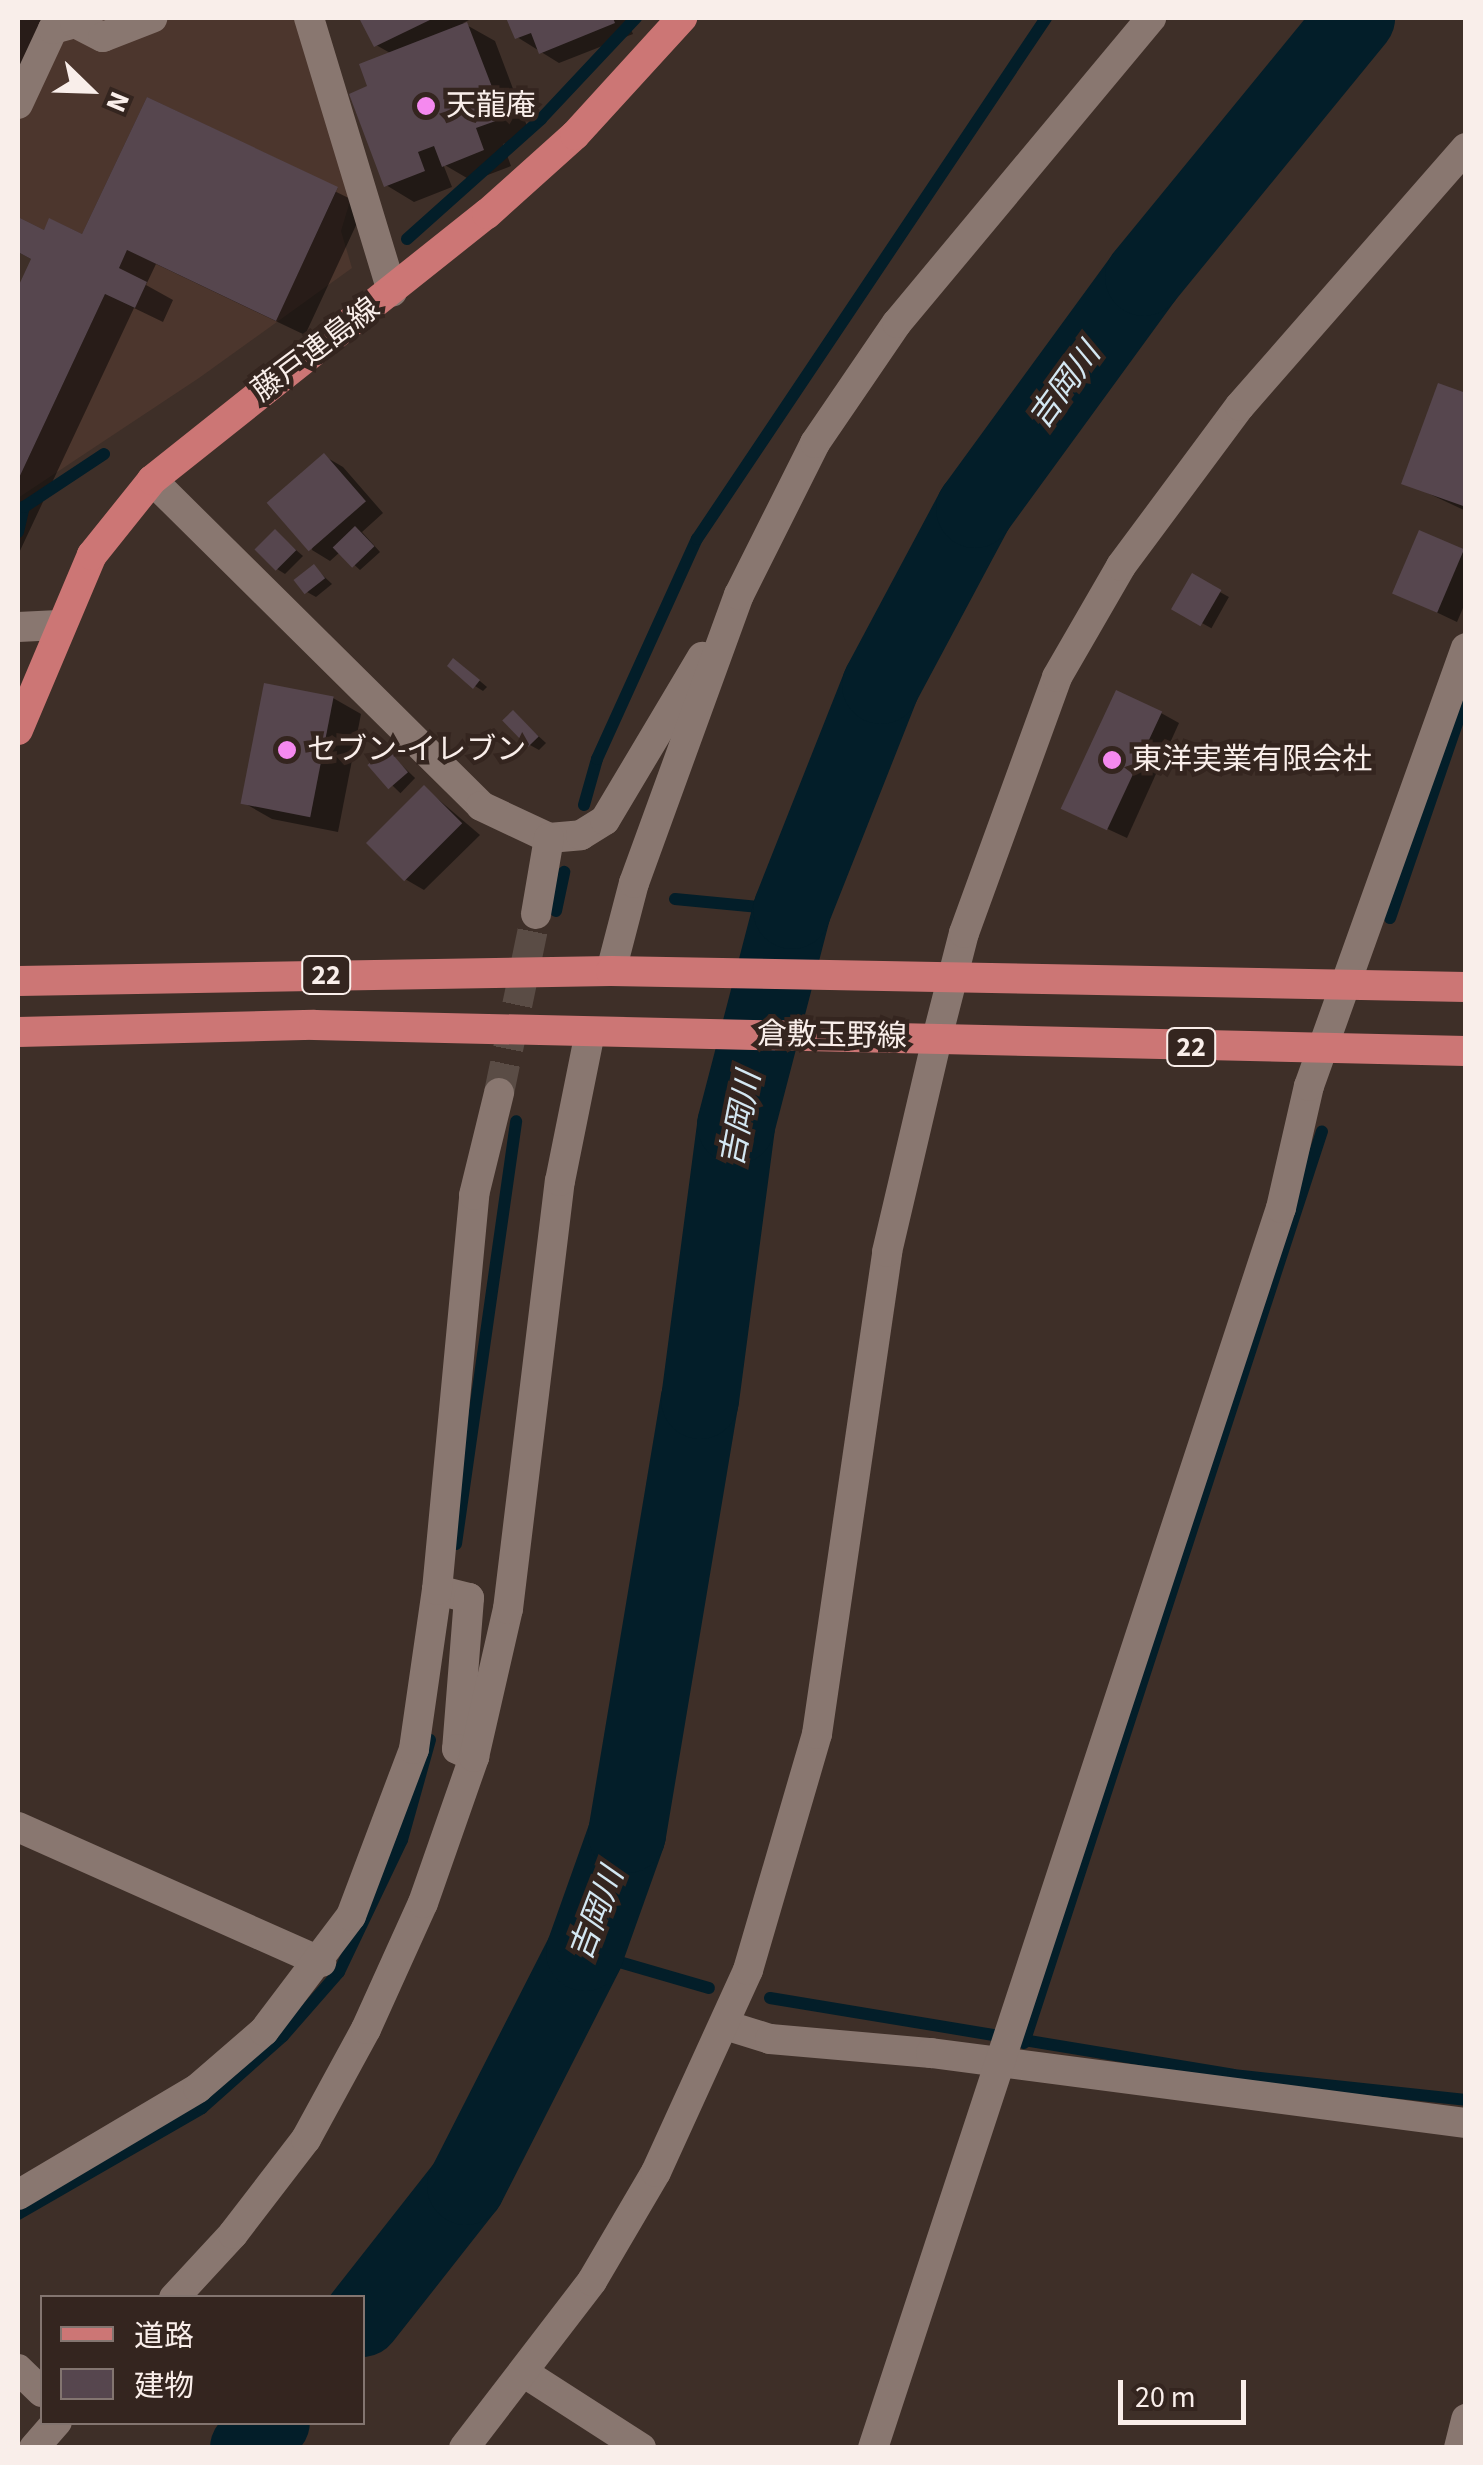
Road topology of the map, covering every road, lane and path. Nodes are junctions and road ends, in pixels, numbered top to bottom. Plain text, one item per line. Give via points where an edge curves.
1 (152, 18) edge
2 (309, 18) edge
3 (682, 18) edge
4 (1151, 18) edge
5 (75, 20) edge
6 (18, 104) edge
7 (1466, 148) edge
8 (392, 292) junction
9 (152, 480) junction
10 (739, 595) junction
11 (60, 625) junction
12 (18, 628) edge
13 (1466, 648) edge
14 (18, 730) edge
15 (549, 838) junction
16 (536, 914) tunnel mouth
17 (622, 971) junction
18 (941, 976) junction
19 (18, 980) edge
20 (1346, 984) junction
21 (1466, 988) edge
22 (18, 1032) edge
23 (604, 1033) junction
24 (927, 1038) junction
25 (1322, 1052) junction
26 (1466, 1052) edge
27 (499, 1093) tunnel mouth
28 (437, 1590) junction
29 (474, 1756) junction
30 (18, 1827) edge
31 (321, 1962) junction
32 (725, 2025) junction
33 (1004, 2048) junction
34 (1466, 2123) edge
35 (18, 2194) edge
36 (177, 2295) edge
37 (18, 2369) edge
38 (526, 2374) junction
39 (40, 2390) edge
40 (1466, 2418) edge
41 (54, 2425) edge
42 (34, 2448) edge
43 (464, 2448) edge
44 (641, 2448) edge
45 (874, 2448) edge
46 (1459, 2448) edge

1 - 5 street via 103,37
2 - 8 street
3 - 8 main road, 藤戸連島線 via 575,135
4 - 10 street via 897,323 815,443
5 - 6 street via 52,29
7 - 18 street via 1240,406 1121,566 1057,677
8 - 9 main road, 藤戸連島線
9 - 11 main road, 藤戸連島線 via 92,555
9 - 15 street via 481,806
10 - 15 street via 604,820 581,835
10 - 17 street via 634,883
11 - 12 street
11 - 14 main road, 藤戸連島線
13 - 20 street
15 - 16 street
17 - 18 main road, 倉敷玉野線 / 22
17 - 19 main road, 倉敷玉野線 / 22
18 - 20 main road, 倉敷玉野線 / 22
18 - 24 street
20 - 21 main road, 倉敷玉野線 / 22
20 - 25 street
22 - 23 main road, 倉敷玉野線 / 22 via 314,1025
23 - 24 main road, 倉敷玉野線 / 22
23 - 29 street via 560,1181 508,1609
24 - 25 main road, 倉敷玉野線 / 22
24 - 32 street via 888,1252 817,1734 774,1888
25 - 26 main road, 倉敷玉野線 / 22
25 - 33 street via 1281,1208
27 - 28 street via 474,1195
28 - 29 street via 469,1598 456,1749
28 - 31 street via 414,1749 395,1812 352,1916
29 - 36 street via 423,1904 366,2030 306,2139
30 - 31 street
31 - 35 street via 264,2031 198,2088
32 - 33 street via 770,2039
32 - 38 street via 656,2172
33 - 34 street
33 - 45 street
37 - 39 street
38 - 43 street
38 - 44 street
40 - 46 street
41 - 42 street

